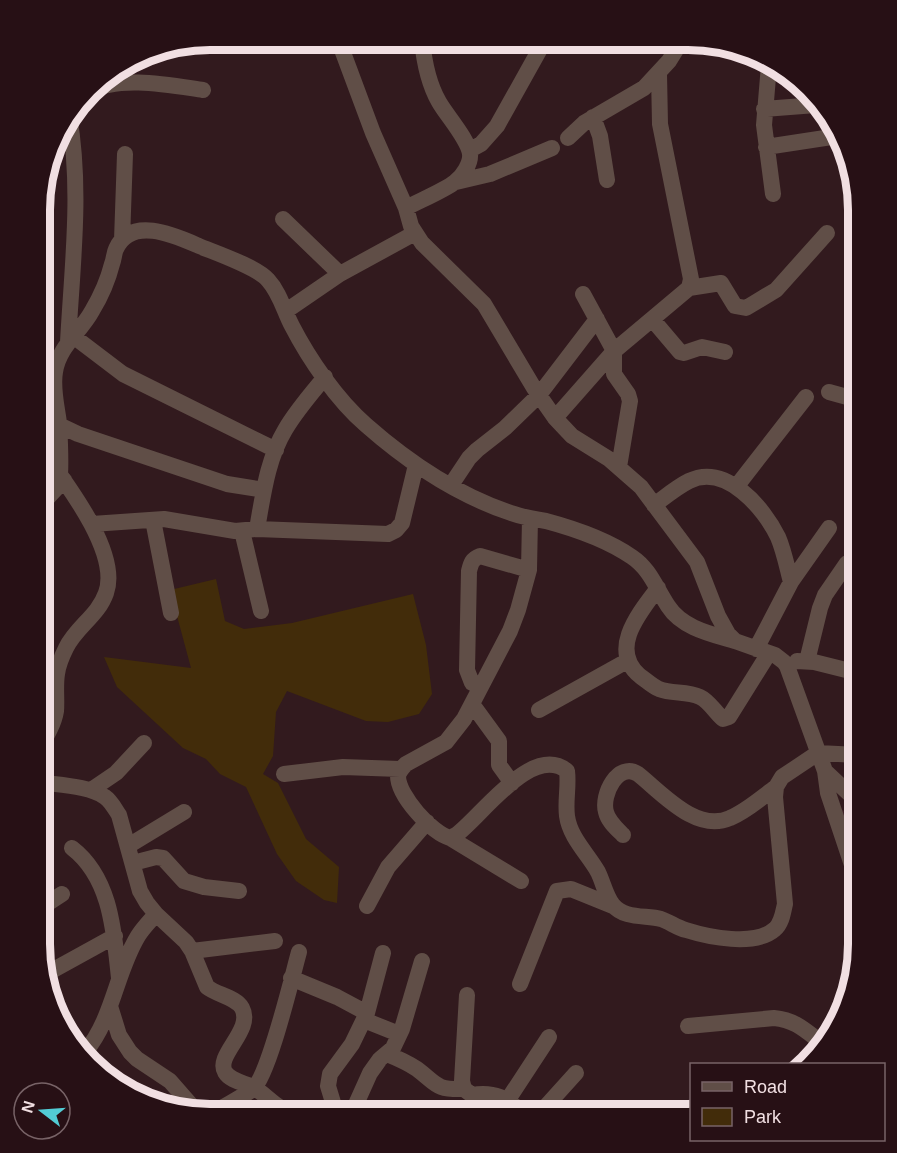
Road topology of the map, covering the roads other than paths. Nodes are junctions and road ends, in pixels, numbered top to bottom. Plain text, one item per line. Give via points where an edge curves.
1 (342, 50) edge
2 (424, 50) edge
3 (539, 50) edge
4 (675, 50) edge
5 (768, 71) edge
6 (659, 74) junction
7 (108, 85) edge
8 (203, 90) dead end
9 (809, 106) edge
10 (764, 109) junction
11 (593, 117) junction
12 (71, 130) edge
13 (830, 136) edge
14 (568, 138) dead end
15 (766, 147) junction
16 (552, 148) dead end
17 (470, 150) junction
18 (125, 154) dead end
19 (608, 180) dead end
20 (456, 182) junction
21 (773, 194) dead end
22 (406, 208) junction
23 (283, 219) dead end
24 (415, 233) junction
25 (827, 233) dead end
26 (122, 240) junction
27 (340, 274) junction
28 (689, 288) junction
29 (583, 294) dead end
30 (286, 311) junction
31 (597, 319) junction
32 (652, 319) junction
33 (70, 339) junction
34 (615, 351) junction
35 (725, 352) dead end
36 (325, 377) junction
37 (829, 392) dead end
38 (538, 395) junction
39 (806, 397) dead end
40 (848, 397) edge
41 (555, 418) junction
42 (59, 425) junction
43 (276, 450) junction
44 (50, 461) edge
45 (416, 465) junction
46 (619, 467) junction
47 (62, 478) junction
48 (451, 486) junction
49 (736, 487) junction
50 (264, 490) junction
51 (50, 491) edge
52 (654, 505) junction
53 (530, 518) junction
54 (153, 520) junction
55 (92, 524) junction
56 (829, 528) dead end
57 (249, 530) junction
58 (847, 563) dead end
59 (529, 570) junction
60 (791, 582) junction
61 (658, 588) junction
62 (261, 611) dead end
63 (171, 613) dead end
64 (735, 641) junction
65 (762, 651) junction
66 (627, 661) junction
67 (807, 661) junction
68 (784, 662) junction
69 (50, 668) edge
70 (847, 671) edge
71 (57, 673) junction
72 (482, 686) junction
73 (472, 704) junction
74 (539, 710) dead end
75 (50, 728) edge
76 (144, 743) dead end
77 (818, 753) junction
78 (847, 754) edge
79 (400, 769) junction
80 (825, 771) junction
81 (284, 774) dead end
82 (50, 783) edge
83 (512, 783) junction
84 (99, 785) junction
85 (776, 787) junction
86 (847, 792) edge
87 (184, 812) dead end
88 (426, 822) junction
89 (623, 836) dead end
90 (450, 838) junction
91 (128, 846) junction
92 (72, 848) dead end
93 (847, 850) edge
94 (132, 863) junction
95 (521, 881) dead end
96 (239, 891) dead end
97 (62, 894) dead end
98 (50, 902) edge
99 (367, 906) dead end
100 (614, 906) junction
101 (156, 914) junction
102 (115, 936) junction
103 (275, 941) dead end
104 (192, 951) junction
105 (299, 952) dead end
106 (383, 953) dead end
107 (422, 961) dead end
108 (52, 971) edge
109 (291, 978) junction
110 (119, 982) junction
111 (520, 984) dead end
112 (467, 995) dead end
113 (110, 1006) junction
114 (365, 1017) junction
115 (688, 1026) dead end
116 (399, 1034) junction
117 (549, 1037) dead end
118 (816, 1039) edge
119 (88, 1048) edge
120 (387, 1054) junction
121 (576, 1073) dead end
122 (255, 1088) junction
123 (464, 1089) junction
124 (507, 1101) junction
125 (188, 1102) edge
126 (230, 1103) edge
127 (273, 1103) edge
128 (336, 1103) edge
129 (347, 1103) edge
130 (510, 1103) edge
131 (549, 1103) edge

1 - 22 street
2 - 17 street via 433,91
3 - 17 street via 490,136
4 - 6 street
5 - 10 street
6 - 11 street via 633,96
6 - 28 street via 660,124 691,279
7 - 8 street via 147,83
9 - 10 street
10 - 15 street
11 - 14 street
11 - 19 street
12 - 33 street via 76,199
13 - 15 street
15 - 21 street
16 - 20 street via 490,174
17 - 20 street via 468,165
18 - 26 street
20 - 22 street
22 - 24 street
23 - 27 street
24 - 27 street
24 - 38 street via 484,304
25 - 28 street via 776,290 746,308 735,306 721,283
26 - 30 street via 132,232 163,232 262,273
26 - 33 street via 100,296
27 - 30 street
28 - 32 street
29 - 31 street
30 - 36 street
31 - 34 street
31 - 38 street
32 - 34 street
32 - 35 street via 680,352 702,347
33 - 42 street via 54,375
33 - 43 street via 123,374
34 - 41 street
34 - 46 street via 614,374 628,394 631,407
36 - 43 street via 284,431
36 - 45 street via 364,424
37 - 40 street
38 - 41 street
38 - 48 street via 469,458
39 - 49 street
41 - 46 street via 580,443
42 - 47 street
42 - 50 street via 227,484
43 - 50 street
44 - 47 street
45 - 48 street
45 - 57 street via 402,523 388,534
46 - 52 street
47 - 51 street
47 - 55 street
48 - 53 street via 484,503
49 - 52 street via 719,478 690,480
49 - 60 street via 774,530
50 - 57 street
52 - 64 street via 698,562 718,616
53 - 59 street
53 - 61 street via 610,543 644,567
54 - 55 street
54 - 57 street via 176,520 218,530
54 - 63 street
55 - 71 street via 106,561 107,592 93,616 66,647
56 - 60 street
57 - 62 street
58 - 67 street via 820,608
59 - 72 street via 519,610
59 - 72 street via 480,556 471,564 466,670 472,683
60 - 65 street
61 - 64 street via 668,607 687,624
61 - 66 street via 634,622 627,639
64 - 65 street
65 - 66 street via 733,712 723,719 701,697 655,688
65 - 68 street
66 - 74 street
67 - 68 street
67 - 70 street
68 - 77 street
69 - 71 street
71 - 75 street via 56,712
72 - 73 street
73 - 79 street via 446,742
73 - 83 street via 499,741 500,765
76 - 84 street
77 - 78 street
77 - 80 street
77 - 85 street via 782,777
79 - 81 street via 343,767
79 - 88 street via 401,786
80 - 86 street
80 - 93 street via 828,793
82 - 84 street
83 - 90 street
83 - 100 street via 547,763 567,771 570,830
84 - 91 street via 119,816
85 - 89 street via 737,815 719,822 707,821 684,811 638,774 627,770 611,784 605,805 611,823
85 - 100 street via 785,904 782,919 774,930 758,937 724,938 683,930
87 - 91 street
88 - 90 street
88 - 99 street via 388,867
90 - 95 street
91 - 94 street
92 - 102 street via 99,880
94 - 96 street via 156,856 163,858 184,881
94 - 101 street via 140,891
97 - 98 street
100 - 111 street via 571,889 557,891
101 - 104 street
101 - 110 street via 139,935
102 - 108 street
102 - 110 street
103 - 104 street
104 - 122 street via 207,987 234,1000 244,1011 242,1028 223,1065 231,1078
105 - 109 street
106 - 114 street
107 - 116 street
109 - 114 street via 337,997
109 - 122 street via 272,1048
110 - 113 street
112 - 123 street
113 - 119 street
113 - 125 street via 119,1035 130,1052 170,1081
114 - 116 street
114 - 128 street via 352,1044 330,1074 328,1086
115 - 118 street via 784,1019
116 - 120 street
117 - 124 street
120 - 123 street via 410,1065 436,1085
120 - 129 street
121 - 131 street
122 - 126 street
122 - 127 street
123 - 124 street via 472,1095 487,1092
124 - 130 street

